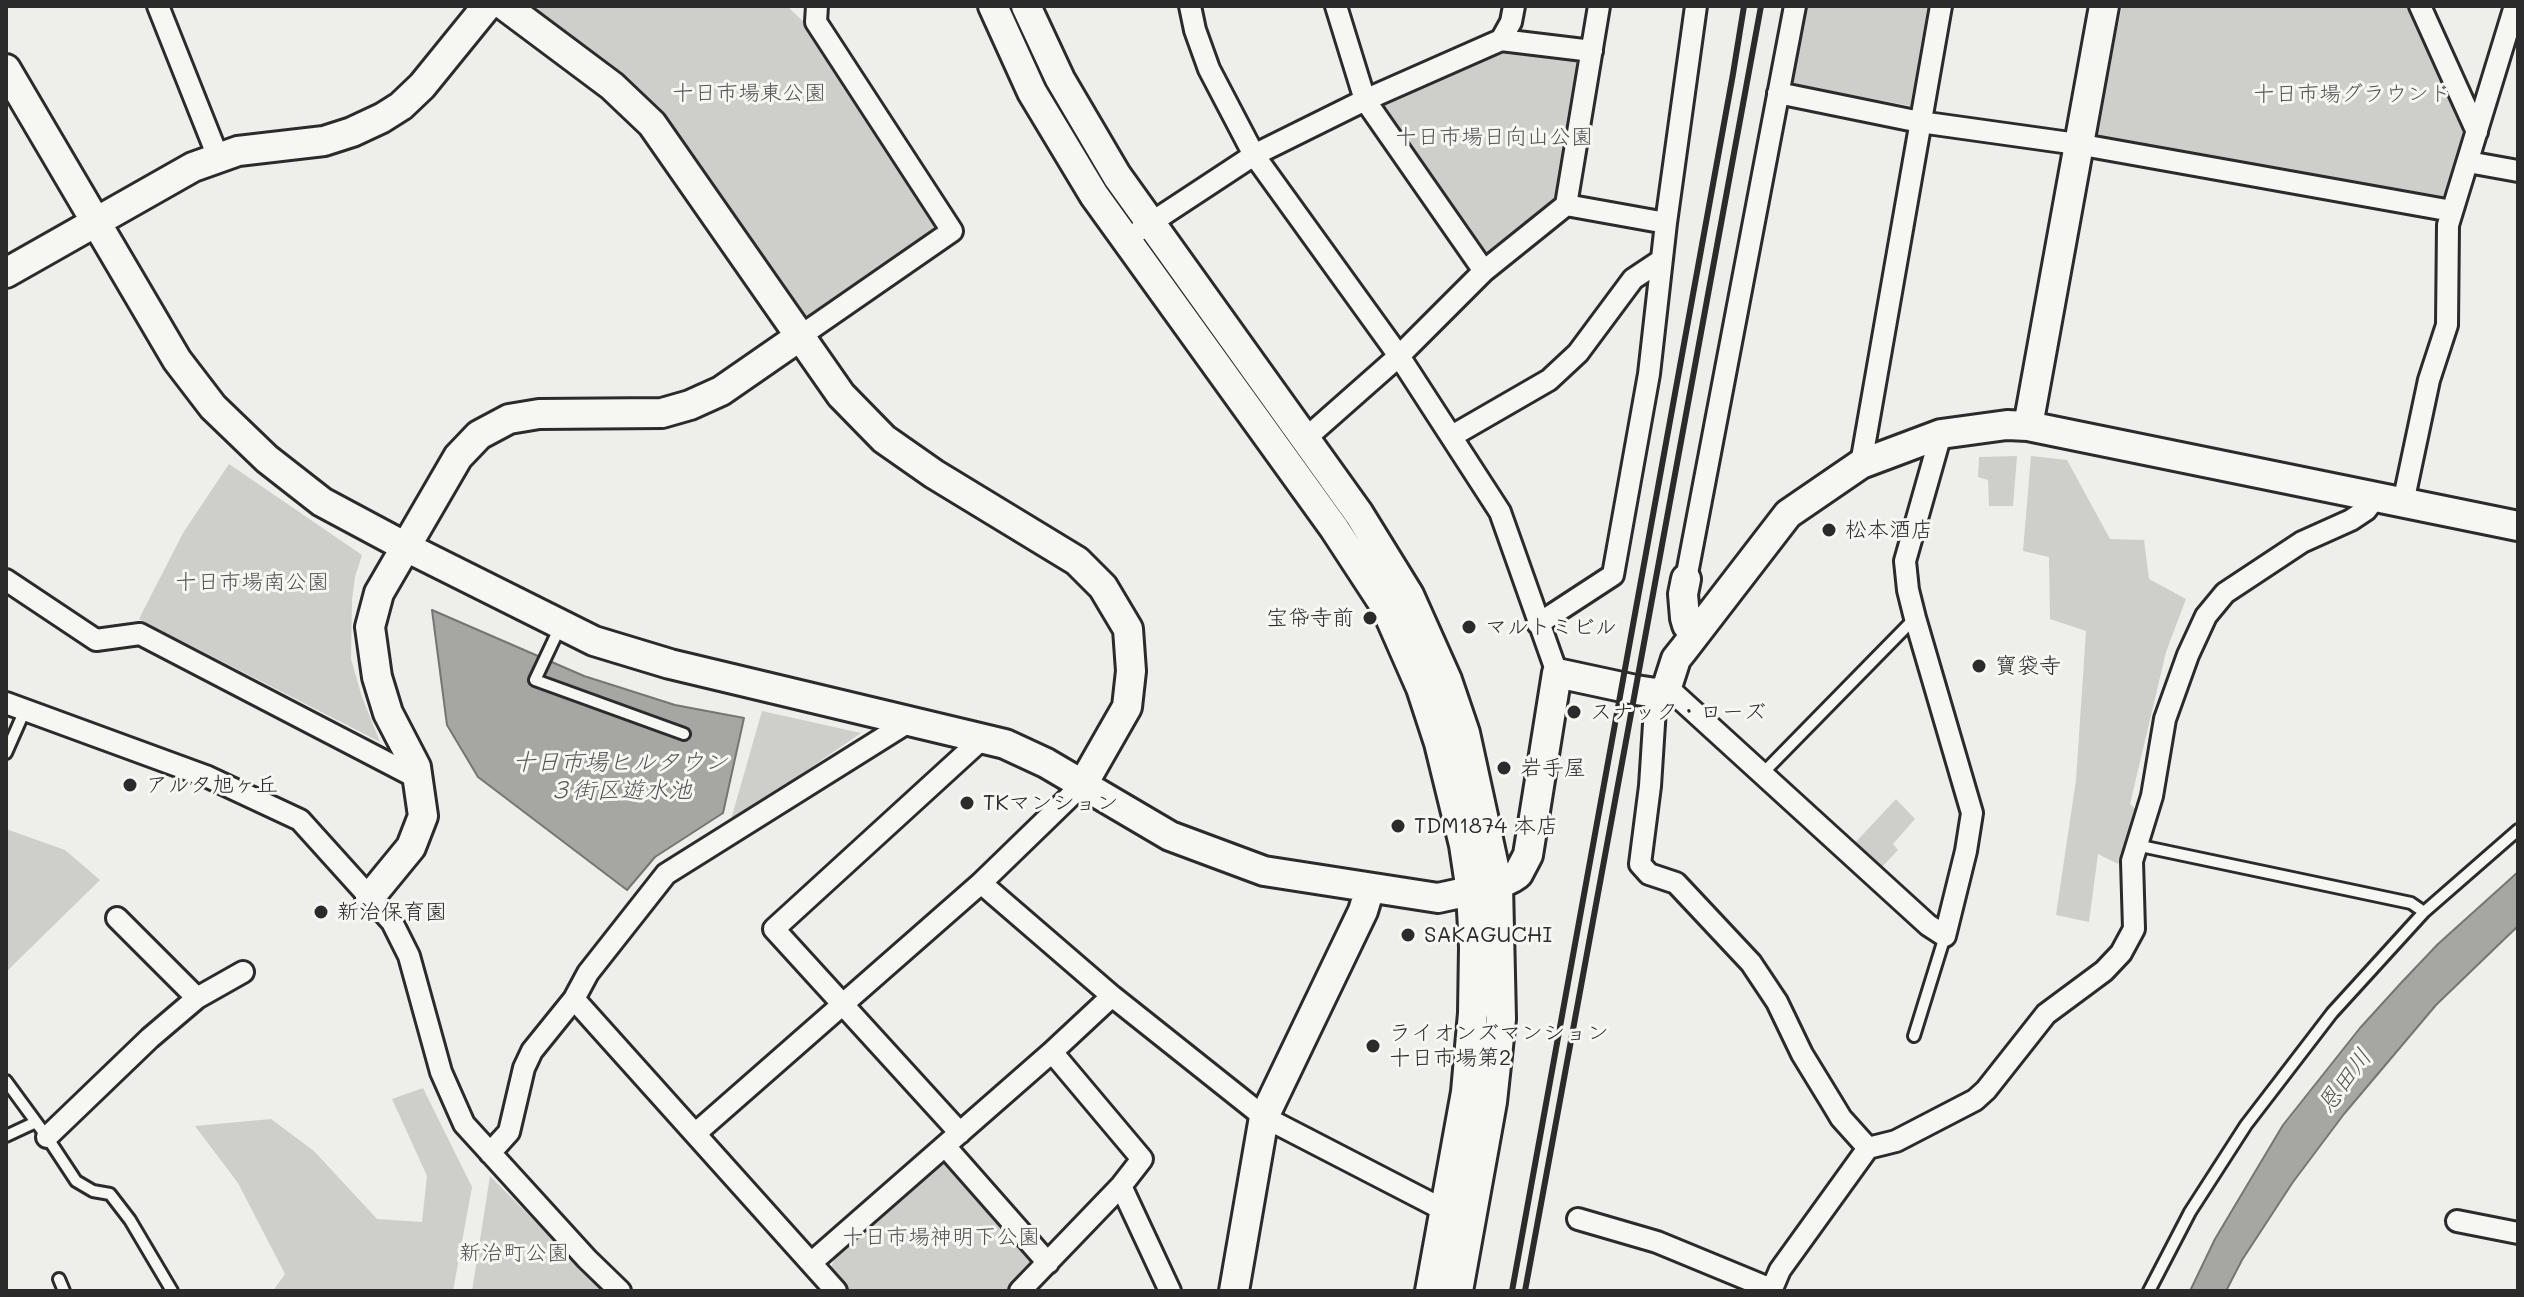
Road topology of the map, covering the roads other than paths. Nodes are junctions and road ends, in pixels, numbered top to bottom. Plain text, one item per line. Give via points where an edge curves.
1 (158, 6) edge
2 (487, 6) edge
3 (505, 6) edge
4 (817, 6) edge
5 (993, 6) edge
6 (1026, 6) edge
7 (1190, 6) edge
8 (1336, 6) edge
9 (1514, 6) edge
10 (1599, 6) edge
11 (1696, 6) edge
12 (1795, 6) edge
13 (1941, 6) edge
14 (2104, 6) edge
15 (2420, 6) edge
16 (2515, 6) edge
17 (1501, 40) junction
18 (1592, 51) junction
19 (6, 69) edge
20 (1778, 93) junction
21 (1365, 100) junction
22 (1920, 122) junction
23 (2477, 132) junction
24 (2077, 144) junction
25 (1254, 155) junction
26 (218, 157) junction
27 (2468, 162) junction
28 (2518, 171) edge
29 (1566, 205) junction
30 (2452, 211) junction
31 (95, 223) junction
32 (1666, 223) junction
33 (1149, 224) junction
34 (1125, 240) junction
35 (1660, 261) junction
36 (1484, 271) junction
37 (6, 273) edge
38 (799, 337) junction
39 (1399, 356) junction
40 (2028, 426) junction
41 (1941, 434) junction
42 (1452, 436) junction
43 (1305, 439) junction
44 (1861, 464) junction
45 (2389, 500) junction
46 (2518, 526) edge
47 (406, 547) junction
48 (1686, 579) joint
49 (6, 580) edge
50 (1915, 618) junction
51 (1538, 624) junction
52 (561, 625) junction
53 (1695, 633) junction
54 (1557, 673) junction
55 (1662, 690) junction
56 (15, 707) edge
57 (910, 721) junction
58 (684, 734) dead end
59 (983, 738) junction
60 (6, 753) edge
61 (1763, 773) junction
62 (417, 778) junction
63 (1083, 784) junction
64 (2518, 830) edge
65 (2136, 845) junction
66 (981, 883) junction
67 (1370, 888) junction
68 (1484, 889) junction
69 (370, 897) junction
70 (2424, 912) junction
71 (117, 918) dead end
72 (1945, 936) junction
73 (243, 972) dead end
74 (1112, 996) junction
75 (197, 998) junction
76 (574, 999) junction
77 (841, 1005) junction
78 (1914, 1036) dead end
79 (1052, 1052) junction
80 (6, 1081) edge
81 (1264, 1117) junction
82 (42, 1130) junction
83 (696, 1133) junction
84 (6, 1136) edge
85 (952, 1139) junction
86 (1868, 1148) junction
87 (490, 1153) junction
88 (1121, 1186) junction
89 (1444, 1210) junction
90 (1578, 1219) dead end
91 (2457, 1221) dead end
92 (2518, 1233) edge
93 (811, 1263) junction
94 (1048, 1263) junction
95 (59, 1279) dead end
96 (1771, 1290) edge
97 (64, 1291) edge
98 (172, 1291) edge
99 (620, 1291) edge
100 (836, 1291) edge
101 (1020, 1291) edge
102 (1170, 1291) edge
103 (1234, 1291) edge
104 (1430, 1291) edge
105 (1458, 1291) edge
106 (2149, 1291) edge

1 - 26 street
2 - 26 street via 422,86 382,118 324,141
3 - 38 street via 612,86 652,124
4 - 38 street via 816,22 952,231
5 - 34 street via 1032,92
6 - 33 street via 1081,117
7 - 25 street via 1209,69
8 - 21 street
9 - 17 street
10 - 18 street
11 - 32 street
12 - 20 street
13 - 22 street
14 - 24 street
15 - 23 street
16 - 23 street
17 - 18 street
17 - 21 street
18 - 29 street
19 - 31 street
20 - 22 street
20 - 48 street
21 - 25 street
21 - 36 street
22 - 24 street
22 - 44 street
23 - 27 street
24 - 30 street
24 - 40 street
25 - 33 street
25 - 39 street
26 - 31 street
27 - 28 street
27 - 30 street
29 - 32 street
29 - 36 street
30 - 45 street via 2447,325
31 - 37 street
31 - 47 street via 177,360 213,407 322,502
32 - 35 street
33 - 34 street
33 - 43 street
34 - 68 street via 1385,606 1421,688 1464,845
35 - 42 street via 1633,279 1578,353 1549,380
35 - 51 street via 1649,374 1613,575
36 - 39 street
38 - 47 street via 721,391 690,405 662,413 539,414 509,419 479,435 458,457
38 - 63 street via 841,395 884,439 1077,561 1103,587 1128,629 1131,671 1127,707
39 - 42 street
39 - 43 street
40 - 41 street
40 - 45 street
41 - 44 street
41 - 50 street via 1905,561
42 - 51 street via 1500,512
43 - 68 street via 1409,595 1447,680 1465,733
44 - 53 street via 1788,514
45 - 46 street
45 - 65 street via 2302,542 2225,593 2206,616 2165,719 2152,796
47 - 52 street
47 - 62 street via 379,593 370,627 388,713
48 - 53 street via 1685,618
49 - 62 street via 96,640 140,634
50 - 61 lane
50 - 72 street via 1972,813
51 - 54 street
52 - 57 street via 670,664
52 - 58 lane via 535,680
53 - 55 street
54 - 55 street
54 - 68 street via 1528,855 1518,874
55 - 61 street
55 - 86 street via 1640,864 1649,874 1676,883 1751,963 1841,1118
56 - 60 lane
56 - 69 street via 208,777 300,820
57 - 59 street
57 - 76 street via 666,874 588,973
59 - 63 street
59 - 77 street via 774,929
61 - 72 street
62 - 69 street via 423,816 411,847
63 - 66 street
63 - 67 street via 1170,836 1209,852 1264,871
64 - 70 lane
65 - 70 lane via 2411,903
65 - 86 street via 2131,876 2134,929 2121,953 2046,1014 1975,1100 1896,1141
66 - 74 street
66 - 77 street
67 - 68 street via 1438,898
67 - 81 street
68 - 89 street via 1474,947 1466,1092
68 - 105 street via 1501,1019 1492,1102
69 - 87 street via 392,922 409,956 441,1072 464,1124
70 - 106 lane via 2332,1013 2262,1101 2190,1212
71 - 75 street
72 - 78 lane
73 - 75 street
74 - 79 street
74 - 81 street
75 - 82 street
76 - 83 street
76 - 87 street via 532,1051 509,1132
77 - 83 street
77 - 85 street
79 - 85 street
79 - 88 street via 1142,1159
80 - 82 lane
81 - 89 street
81 - 103 street
82 - 84 lane
82 - 98 lane via 76,1181 110,1194
83 - 93 street
85 - 93 street
85 - 94 street
86 - 96 street
87 - 99 street
88 - 94 street
88 - 102 street
89 - 104 street
90 - 96 street via 1657,1242
91 - 92 street
93 - 100 street
94 - 101 street
95 - 97 lane

